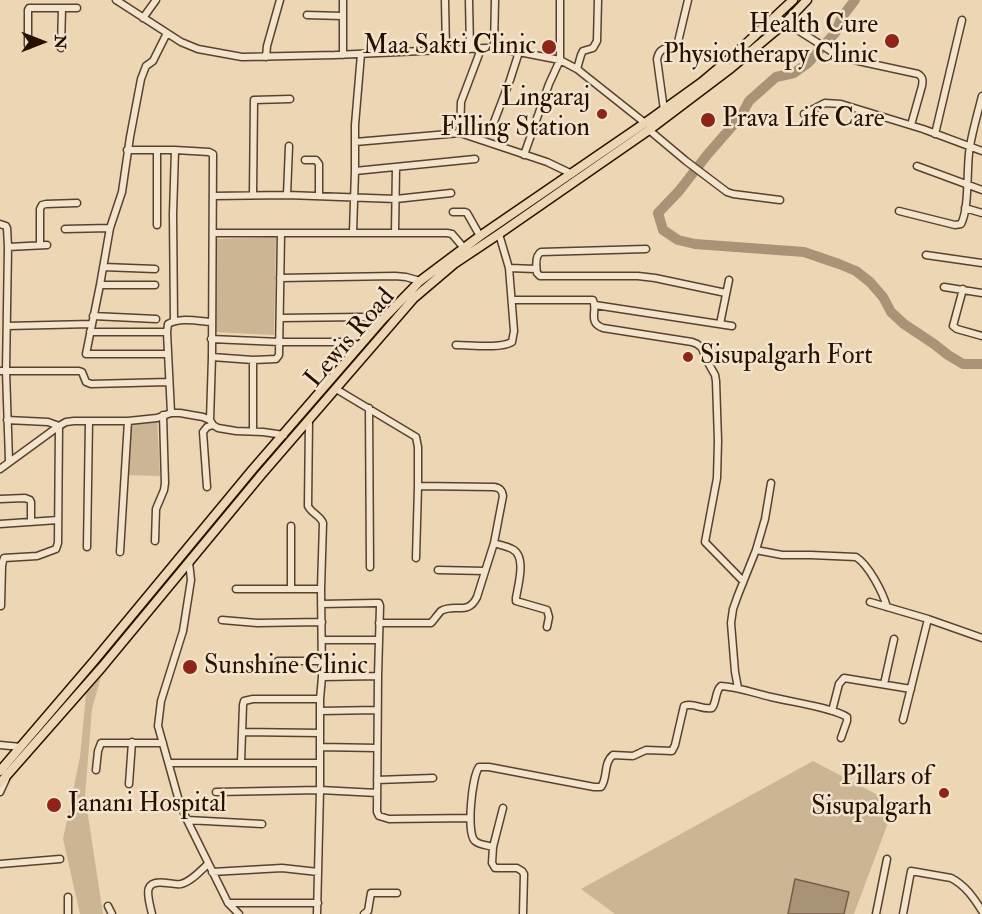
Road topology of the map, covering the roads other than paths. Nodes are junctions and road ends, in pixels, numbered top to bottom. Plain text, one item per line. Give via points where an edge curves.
1 (116, 0) edge
2 (132, 0) edge
3 (156, 0) edge
4 (280, 0) edge
5 (343, 0) edge
6 (445, 0) edge
7 (469, 0) edge
8 (495, 0) edge
9 (560, 0) edge
10 (598, 0) edge
11 (688, 0) edge
12 (793, 0) edge
13 (807, 0) edge
14 (44, 4) edge
15 (62, 8) junction
16 (77, 8) dead end
17 (129, 9) junction
18 (307, 15) dead end
19 (342, 15) junction
20 (777, 17) junction
21 (143, 18) junction
22 (962, 20) dead end
23 (786, 22) junction
24 (167, 33) junction
25 (28, 45) dead end
26 (61, 48) dead end
27 (494, 48) junction
28 (470, 49) junction
29 (482, 49) junction
30 (446, 50) junction
31 (519, 52) junction
32 (343, 54) junction
33 (361, 54) junction
34 (266, 57) junction
35 (560, 60) junction
36 (577, 69) junction
37 (982, 96) edge
38 (290, 99) dead end
39 (664, 110) junction
40 (804, 114) dead end
41 (494, 122) dead end
42 (911, 125) junction
43 (647, 127) junction
44 (460, 133) junction
45 (935, 134) junction
46 (355, 142) junction
47 (289, 146) dead end
48 (970, 147) junction
49 (127, 150) junction
50 (157, 150) junction
51 (175, 150) junction
52 (982, 151) edge
53 (524, 155) junction
54 (606, 155) junction
55 (475, 159) dead end
56 (305, 160) dead end
57 (917, 166) dead end
58 (396, 167) junction
59 (355, 171) junction
60 (572, 174) junction
61 (967, 185) junction
62 (982, 190) edge
63 (451, 193) dead end
64 (253, 195) junction
65 (287, 195) junction
66 (213, 196) junction
67 (319, 196) junction
68 (355, 197) junction
69 (396, 199) junction
70 (780, 200) dead end
71 (77, 203) dead end
72 (965, 208) junction
73 (453, 212) dead end
74 (899, 212) dead end
75 (982, 213) edge
76 (0, 224) edge
77 (157, 225) dead end
78 (110, 228) junction
79 (65, 230) dead end
80 (353, 232) junction
81 (213, 233) junction
82 (281, 233) junction
83 (395, 233) junction
84 (499, 234) junction
85 (480, 236) junction
86 (8, 248) junction
87 (464, 248) junction
88 (646, 249) dead end
89 (926, 255) dead end
90 (982, 263) edge
91 (103, 267) junction
92 (509, 268) junction
93 (155, 269) dead end
94 (536, 269) junction
95 (280, 278) junction
96 (729, 280) dead end
97 (420, 281) junction
98 (100, 285) junction
99 (155, 285) dead end
100 (944, 287) dead end
101 (963, 289) junction
102 (726, 293) junction
103 (982, 293) edge
104 (512, 300) junction
105 (595, 305) junction
106 (93, 316) junction
107 (280, 318) junction
108 (156, 319) dead end
109 (383, 319) junction
110 (174, 321) junction
111 (211, 322) junction
112 (92, 324) junction
113 (720, 324) junction
114 (7, 326) junction
115 (732, 326) dead end
116 (90, 332) junction
117 (167, 332) junction
118 (982, 336) edge
119 (211, 339) junction
120 (280, 342) junction
121 (361, 345) junction
122 (456, 345) dead end
123 (168, 354) junction
124 (212, 357) junction
125 (253, 360) junction
126 (3, 371) edge
127 (170, 382) junction
128 (336, 389) junction
129 (369, 408) junction
130 (171, 413) junction
131 (163, 415) junction
132 (309, 419) junction
133 (7, 420) junction
134 (128, 421) junction
135 (89, 422) junction
136 (211, 422) junction
137 (59, 426) junction
138 (253, 431) junction
139 (285, 435) junction
140 (9, 462) junction
141 (0, 469) edge
142 (257, 472) junction
143 (771, 483) dead end
144 (418, 486) junction
145 (207, 487) dead end
146 (0, 499) edge
147 (58, 520) junction
148 (31, 522) junction
149 (0, 524) edge
150 (291, 526) dead end
151 (155, 541) dead end
152 (494, 543) junction
153 (87, 547) dead end
154 (756, 550) junction
155 (120, 552) dead end
156 (416, 558) dead end
157 (189, 562) junction
158 (370, 567) dead end
159 (438, 570) dead end
160 (485, 571) junction
161 (743, 581) junction
162 (161, 589) junction
163 (236, 589) dead end
164 (291, 589) junction
165 (321, 589) junction
166 (870, 602) dead end
167 (321, 604) junction
168 (1, 606) edge
169 (887, 607) junction
170 (928, 619) junction
171 (222, 620) dead end
172 (322, 622) junction
173 (379, 623) junction
174 (548, 627) dead end
175 (982, 638) edge
176 (894, 639) dead end
177 (322, 640) junction
178 (378, 640) junction
179 (278, 661) dead end
180 (322, 661) junction
181 (378, 676) junction
182 (322, 677) junction
183 (884, 684) junction
184 (738, 688) junction
185 (911, 689) junction
186 (321, 699) junction
187 (378, 710) junction
188 (320, 711) junction
189 (832, 711) junction
190 (903, 720) dead end
191 (243, 732) junction
192 (320, 733) junction
193 (841, 738) dead end
194 (132, 742) junction
195 (163, 743) junction
196 (0, 745) edge
197 (21, 747) junction
198 (320, 747) junction
199 (377, 748) junction
200 (241, 762) junction
201 (169, 763) junction
202 (320, 763) junction
203 (96, 770) dead end
204 (4, 773) edge
205 (433, 778) dead end
206 (377, 780) junction
207 (0, 783) edge
208 (129, 784) dead end
209 (320, 790) junction
210 (0, 792) edge
211 (216, 792) dead end
212 (377, 793) junction
213 (503, 808) dead end
214 (470, 818) junction
215 (187, 820) junction
216 (262, 824) dead end
217 (493, 847) junction
218 (60, 859) dead end
219 (887, 859) dead end
220 (0, 864) edge
221 (208, 864) junction
222 (212, 872) junction
223 (318, 872) junction
224 (397, 893) dead end
225 (68, 897) dead end
226 (228, 903) junction
227 (318, 903) junction
228 (108, 906) dead end
229 (982, 911) edge
230 (525, 913) edge
231 (68, 914) edge
232 (112, 914) edge
233 (152, 914) edge
234 (239, 914) edge
235 (317, 914) edge
236 (364, 914) edge
237 (876, 914) edge
238 (903, 914) edge

1 - 17 street
2 - 17 street
3 - 21 street
4 - 34 street
5 - 19 street
6 - 30 street
7 - 28 street
8 - 27 street
9 - 35 street
10 - 36 street via 597,41 580,55
11 - 39 street via 678,42 658,53
12 - 20 main road, Lewis Road
13 - 23 main road, Lewis Road
14 - 15 street
14 - 25 street via 28,10
15 - 16 street
15 - 26 street
17 - 21 street
18 - 19 street
19 - 32 street
20 - 23 street
20 - 39 main road, Lewis Road
21 - 24 street
22 - 45 street
23 - 42 street via 837,55 921,76 922,87
23 - 43 main road, Lewis Road
24 - 34 street via 198,49
24 - 49 street via 141,79
27 - 29 street
27 - 31 street
28 - 29 street
28 - 30 street
29 - 44 street via 461,102
30 - 33 street
31 - 35 street
31 - 41 street
32 - 33 street
32 - 34 street
33 - 46 street
35 - 36 street
35 - 53 street
36 - 43 street
37 - 48 street
38 - 64 street via 254,100
39 - 43 main road, Lewis Road
40 - 42 street via 819,105 836,103
42 - 45 street
43 - 54 main road, Lewis Road
43 - 70 street via 711,181 733,194
44 - 46 street
44 - 53 street
45 - 48 street
46 - 59 street
47 - 65 street
48 - 52 street
48 - 61 street
49 - 50 street
49 - 78 street via 122,192
50 - 51 street
50 - 77 street
51 - 66 street via 213,154
51 - 110 street
53 - 60 street
54 - 60 main road, Lewis Road
54 - 84 main road, Lewis Road
55 - 58 street
56 - 67 street via 316,160 319,164
57 - 61 street
58 - 59 street
58 - 69 street
59 - 68 street
60 - 85 main road, Lewis Road
61 - 62 street
61 - 72 street
63 - 69 street
64 - 65 street
64 - 66 street
65 - 67 street
66 - 81 street
67 - 68 street
68 - 69 street
68 - 80 street
69 - 83 street
71 - 86 street via 42,205 44,245
72 - 74 street via 958,225
72 - 75 street
73 - 85 street via 467,213
76 - 86 street via 7,228
78 - 79 street
78 - 91 street
80 - 82 street
80 - 83 street
81 - 82 street
81 - 111 street
82 - 95 street
83 - 87 street via 452,234
84 - 92 street
84 - 128 main road, Lewis Road via 454,264 414,298
85 - 87 main road, Lewis Road
86 - 114 street
87 - 97 main road, Lewis Road
88 - 94 street via 544,251 538,253
89 - 90 street
91 - 93 street
91 - 98 street
92 - 94 street
92 - 104 street
94 - 102 street via 543,276 638,276
95 - 97 street via 395,276
95 - 107 street
96 - 102 street
97 - 109 main road, Lewis Road
98 - 99 street
98 - 106 street
100 - 101 street
101 - 103 street
101 - 118 street via 953,326
102 - 113 street
104 - 105 street via 590,299
104 - 122 street via 512,342 501,346
105 - 113 street
105 - 161 street via 594,320 598,326 692,342 702,348 715,375 718,430 717,478 705,542
106 - 108 street
106 - 112 street
107 - 109 street
107 - 120 street
109 - 121 main road, Lewis Road
110 - 111 street
110 - 117 street via 168,324
111 - 119 street
112 - 114 street
112 - 116 street
113 - 115 street
114 - 126 street
116 - 117 street
116 - 123 street via 86,354
117 - 123 street
119 - 120 street
119 - 124 street
120 - 121 street
120 - 125 street via 276,358
121 - 139 main road, Lewis Road
123 - 127 street
124 - 125 street
124 - 136 street
125 - 138 street
126 - 127 street via 79,371 91,384
126 - 133 street
127 - 130 street
128 - 129 street
128 - 132 main road, Lewis Road
129 - 144 street via 416,437
129 - 158 street
130 - 131 street
130 - 136 street via 195,415
131 - 134 street
131 - 151 street via 165,483 156,509
132 - 142 main road, Lewis Road
132 - 165 street via 308,506 322,523
133 - 137 street
133 - 140 street
134 - 135 street
134 - 155 street
135 - 137 street
135 - 153 street
136 - 138 street via 218,428
136 - 145 street via 203,432
137 - 140 street
137 - 147 street
138 - 139 street
139 - 142 main road, Lewis Road
140 - 141 street
142 - 157 main road, Lewis Road
142 - 162 main road, Lewis Road
143 - 154 street
144 - 152 street via 499,488 502,496
144 - 156 street
146 - 148 street via 30,500
147 - 148 street
147 - 168 street via 56,549 37,556 7,557 3,561
148 - 149 street
150 - 164 street
152 - 160 street
152 - 174 street via 518,553 521,562 516,601 547,610
154 - 161 street
154 - 169 street via 782,555 855,557 870,573
157 - 162 main road, Lewis Road
157 - 195 street via 191,580 183,631 158,716
159 - 160 street
160 - 173 street via 470,607 442,611 431,623
161 - 184 street via 730,623
162 - 197 main road, Lewis Road
162 - 204 main road, Lewis Road via 81,692
163 - 164 street
164 - 165 street
165 - 167 street
166 - 169 street
167 - 172 street
167 - 173 street via 379,603
169 - 170 street
170 - 175 street
170 - 185 street
171 - 172 street
172 - 177 street
173 - 178 street
176 - 183 street
177 - 178 street
177 - 180 street
178 - 181 street
179 - 180 street
180 - 182 street
181 - 182 street
181 - 187 street
182 - 186 street
183 - 185 street
183 - 189 street via 844,678
184 - 189 street
184 - 214 street via 719,687 712,708 684,706 672,751 646,750 633,756 610,757 601,787 479,767
185 - 190 street
186 - 188 street
186 - 191 street via 247,699 243,705
187 - 188 street
187 - 199 street
188 - 192 street
189 - 193 street via 847,717
191 - 192 street
191 - 200 street
192 - 198 street
194 - 195 street
194 - 203 street via 101,743
194 - 208 street
195 - 201 street
196 - 197 street
197 - 204 main road, Lewis Road
198 - 199 street
198 - 202 street
199 - 206 street
200 - 201 street
200 - 202 street
201 - 215 street
202 - 209 street
204 - 207 main road, Lewis Road
204 - 210 street
205 - 206 street
206 - 212 street
209 - 211 street
209 - 212 street
209 - 223 street
212 - 214 street via 377,812 383,818
213 - 217 street
214 - 217 street via 473,839
215 - 216 street
215 - 221 street
217 - 230 street via 495,868 517,868 524,874
218 - 220 street
219 - 237 street
221 - 222 street
221 - 233 street via 187,882 152,883 148,892
222 - 223 street via 282,868
222 - 226 street
223 - 227 street
224 - 236 street via 371,893
225 - 231 street
226 - 227 street
226 - 234 street
227 - 235 street
228 - 232 street
229 - 238 street via 955,880 911,871

